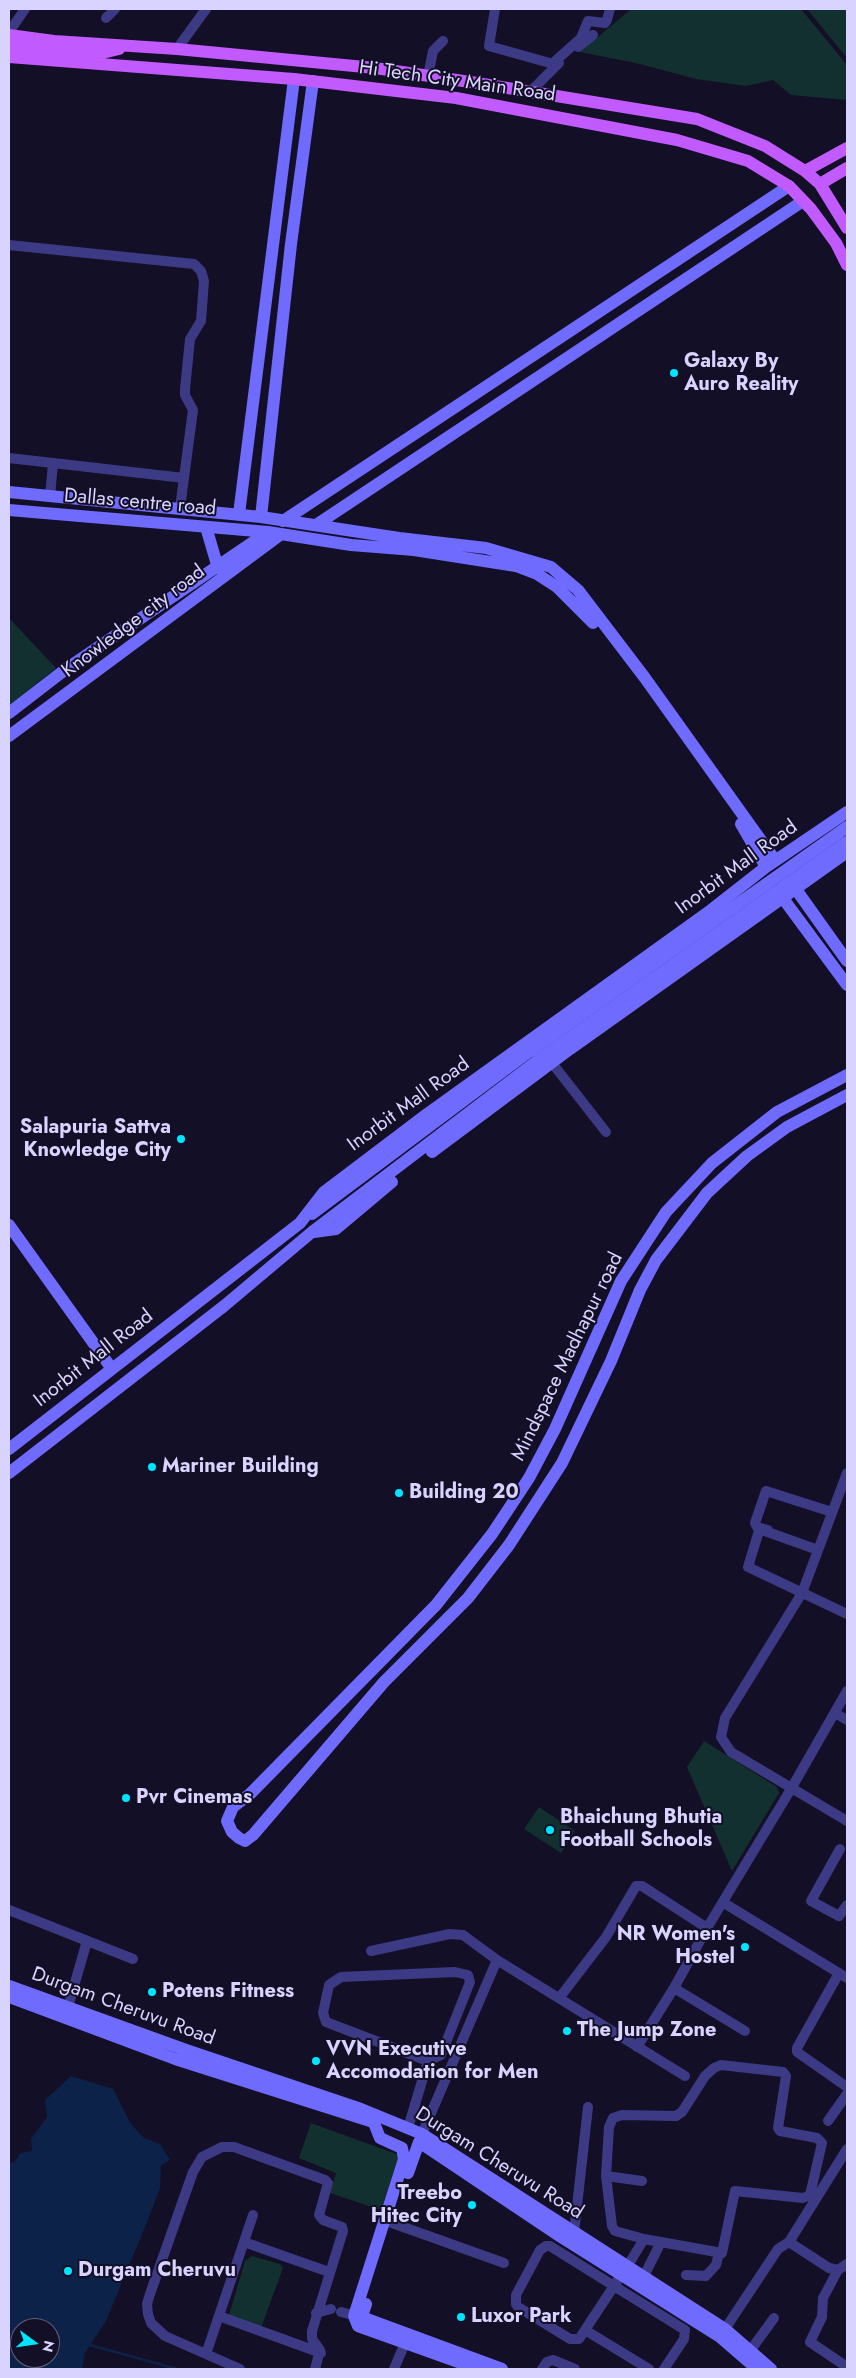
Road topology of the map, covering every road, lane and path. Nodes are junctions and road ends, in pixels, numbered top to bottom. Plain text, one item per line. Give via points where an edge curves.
1 (25, 9) edge
2 (115, 9) edge
3 (206, 9) edge
4 (495, 9) edge
5 (610, 9) edge
6 (106, 18) dead end
7 (9, 33) edge
8 (593, 35) dead end
9 (443, 41) dead end
10 (131, 46) junction
11 (9, 47) edge
12 (178, 49) junction
13 (9, 57) edge
14 (554, 64) junction
15 (428, 76) junction
16 (294, 79) junction
17 (313, 81) junction
18 (510, 88) junction
19 (530, 92) junction
20 (507, 106) junction
21 (847, 148) edge
22 (847, 168) edge
23 (804, 171) junction
24 (820, 184) junction
25 (789, 186) junction
26 (803, 201) junction
27 (847, 228) edge
28 (9, 245) edge
29 (847, 265) edge
30 (393, 448) junction
31 (9, 458) edge
32 (53, 463) junction
33 (404, 466) junction
34 (184, 478) junction
35 (9, 492) edge
36 (50, 496) junction
37 (180, 508) junction
38 (9, 510) edge
39 (239, 514) junction
40 (261, 516) junction
41 (283, 521) junction
42 (316, 525) junction
43 (206, 527) junction
44 (274, 533) junction
45 (454, 550) junction
46 (218, 568) junction
47 (9, 713) edge
48 (9, 736) edge
49 (847, 812) edge
50 (847, 827) edge
51 (847, 842) edge
52 (847, 852) edge
53 (771, 864) junction
54 (795, 888) junction
55 (782, 897) junction
56 (847, 961) edge
57 (847, 985) edge
58 (600, 990) junction
59 (617, 1016) junction
60 (533, 1056) junction
61 (552, 1063) junction
62 (847, 1075) edge
63 (847, 1095) edge
64 (606, 1132) dead end
65 (300, 1223) junction
66 (9, 1224) edge
67 (312, 1232) junction
68 (621, 1281) junction
69 (640, 1290) junction
70 (112, 1369) junction
71 (9, 1448) edge
72 (9, 1473) edge
73 (847, 1473) edge
74 (832, 1512) junction
75 (819, 1548) junction
76 (802, 1592) junction
77 (847, 1614) edge
78 (374, 1670) junction
79 (384, 1682) junction
80 (847, 1691) edge
81 (835, 1713) junction
82 (847, 1720) edge
83 (791, 1789) junction
84 (847, 1822) edge
85 (840, 1849) dead end
86 (724, 1903) junction
87 (847, 1904) edge
88 (9, 1910) edge
89 (707, 1928) junction
90 (87, 1940) junction
91 (371, 1951) dead end
92 (133, 1959) dead end
93 (497, 1960) junction
94 (843, 1975) edge
95 (470, 1982) junction
96 (9, 1986) edge
97 (485, 1988) junction
98 (673, 1990) junction
99 (9, 1997) edge
100 (560, 1997) junction
101 (67, 2013) junction
102 (706, 2014) dead end
103 (745, 2031) dead end
104 (637, 2047) junction
105 (428, 2061) junction
106 (686, 2076) dead end
107 (846, 2093) edge
108 (588, 2107) dead end
109 (830, 2122) dead end
110 (374, 2123) junction
111 (416, 2135) junction
112 (847, 2149) edge
113 (606, 2176) junction
114 (642, 2181) dead end
115 (253, 2215) dead end
116 (392, 2223) junction
117 (577, 2239) junction
118 (644, 2239) junction
119 (244, 2242) junction
120 (661, 2242) junction
121 (789, 2242) junction
122 (719, 2253) junction
123 (504, 2263) dead end
124 (843, 2267) edge
125 (624, 2271) junction
126 (329, 2272) junction
127 (686, 2274) dead end
128 (644, 2278) junction
129 (614, 2286) junction
130 (341, 2312) dead end
131 (219, 2316) junction
132 (359, 2317) junction
133 (774, 2318) dead end
134 (684, 2322) junction
135 (585, 2330) junction
136 (722, 2333) junction
137 (404, 2343) junction
138 (750, 2351) junction
139 (321, 2353) junction
140 (206, 2354) junction
141 (454, 2361) edge
142 (847, 2367) edge
143 (240, 2369) edge
144 (315, 2369) edge
145 (394, 2369) edge
146 (478, 2369) edge
147 (502, 2369) edge
148 (542, 2369) edge
149 (575, 2369) edge
150 (649, 2369) edge
151 (664, 2369) edge
152 (757, 2369) edge
153 (770, 2369) edge

1 - 7 street
2 - 6 street
3 - 12 street
4 - 14 street via 489,46
5 - 14 street via 605,23 588,21 579,40
7 - 10 main road, Hi Tech City Main Road via 54,41
8 - 14 street
9 - 15 street via 433,51
10 - 11 main road via 94,55
10 - 12 main road, Hi Tech City Main Road
12 - 15 main road, Hi Tech City Main Road
13 - 16 main road, Hi Tech City Main Road
14 - 19 street
15 - 18 main road, Hi Tech City Main Road
16 - 17 main road, Hi Tech City Main Road
16 - 39 main road
17 - 20 main road, Hi Tech City Main Road
17 - 40 main road
18 - 19 main road, Hi Tech City Main Road
18 - 20 main road
19 - 23 main road, Hi Tech City Main Road via 697,119 765,146
20 - 25 main road, Hi Tech City Main Road via 677,140 748,161
21 - 23 main road
22 - 24 main road
23 - 24 main road, Hi Tech City Main Road
24 - 27 main road, Hi Tech City Main Road
25 - 26 main road, Hi Tech City Main Road
25 - 30 main road
26 - 29 main road, Hi Tech City Main Road via 836,243
26 - 33 main road
28 - 34 street via 194,264 202,271 201,321 190,339 185,389 193,410
30 - 33 main road
30 - 41 main road
31 - 32 street
32 - 34 street
32 - 36 street
33 - 42 main road
34 - 37 street
35 - 36 main road, Dallas centre road
36 - 37 main road, Dallas centre road
37 - 39 main road, Dallas centre road
38 - 43 main road, Dallas centre road
39 - 40 main road, Dallas centre road
40 - 41 main road, Dallas centre road
41 - 42 main road, Dallas centre road
42 - 45 main road, Dallas centre road
43 - 44 main road, Dallas centre road
43 - 46 main road
44 - 45 main road, Dallas centre road
44 - 46 main road, Knowledge city road
44 - 48 main road, Knowledge city road
45 - 53 main road via 537,574 579,607 727,799
46 - 47 main road, Knowledge city road via 66,669
49 - 53 main road, Inorbit Mall Road
50 - 60 main road, bridge
51 - 60 main road, bridge
52 - 54 main road
53 - 58 main road, Inorbit Mall Road
54 - 55 main road
54 - 56 main road
55 - 57 main road
55 - 59 main road
58 - 59 main road
58 - 65 main road, Inorbit Mall Road via 324,1192
59 - 61 main road
60 - 65 main road
60 - 67 main road, Inorbit Mall Road
61 - 64 street
61 - 67 main road via 395,1180 336,1229
62 - 68 main road, Mindspace Madhapur road via 777,1112 712,1164 666,1212
63 - 69 main road, Mindspace Madhapur road via 787,1128 747,1156 707,1193 656,1260
65 - 70 main road, Inorbit Mall Road
66 - 70 main road
67 - 72 main road, Inorbit Mall Road via 228,1303
68 - 69 main road, Mindspace Madhapur road
68 - 78 main road, Mindspace Madhapur road via 575,1387 529,1478 465,1570
69 - 79 main road, Mindspace Madhapur road via 611,1361 562,1463 536,1506 468,1598
70 - 71 main road, Inorbit Mall Road
73 - 74 street
74 - 75 street
74 - 75 street via 764,1493 756,1526
75 - 76 street
75 - 76 street via 762,1530 752,1552 748,1566 751,1570
76 - 77 street
76 - 83 street via 726,1718 721,1737 731,1752
78 - 79 main road
78 - 79 main road, Mindspace Madhapur road via 250,1794 233,1807 227,1821 232,1832 245,1840 253,1836
80 - 81 street
81 - 82 street
81 - 83 street
83 - 84 street
83 - 86 street
85 - 87 street via 812,1901 839,1916
86 - 89 street
86 - 94 street
88 - 90 street
89 - 98 street
89 - 100 street via 642,1886 636,1886 606,1937
90 - 92 street
90 - 101 street
91 - 93 street via 457,1934 470,1939
93 - 97 street
93 - 100 street
94 - 107 street via 796,2048
95 - 97 street
95 - 105 street via 441,2055
95 - 105 street via 464,1972 455,1972 341,1977 329,1985 323,2013 326,2022
96 - 101 main road, Durgam Cheruvu Road
97 - 111 street
98 - 102 street
98 - 103 street
98 - 104 street
99 - 101 main road, Durgam Cheruvu Road
100 - 104 street
101 - 110 main road, Durgam Cheruvu Road via 175,2060
101 - 111 main road, Durgam Cheruvu Road via 361,2109
104 - 106 street
105 - 111 street
107 - 109 street
108 - 117 street
110 - 111 main road, Durgam Cheruvu Road
110 - 132 main road via 380,2138 402,2148 404,2159
111 - 116 main road
111 - 117 main road, Durgam Cheruvu Road
112 - 121 street
113 - 114 street
113 - 118 street via 614,2229
113 - 122 street via 609,2127 613,2118 622,2114 676,2116 714,2068 783,2072 786,2076 778,2128 817,2138 822,2143 812,2190 803,2198 735,2191 724,2251
115 - 119 street
116 - 123 street
116 - 132 main road
117 - 125 main road, Durgam Cheruvu Road
118 - 120 street
118 - 125 street
119 - 126 street
119 - 131 street
120 - 122 street
120 - 128 street
121 - 124 street via 823,2265
121 - 136 street via 778,2248
122 - 127 street via 716,2265 706,2276
124 - 142 street via 823,2298 822,2317 810,2342
125 - 128 main road, Durgam Cheruvu Road
125 - 129 street
125 - 134 main road, Durgam Cheruvu Road
126 - 139 street via 312,2335
126 - 140 street via 343,2229 319,2216 328,2183 325,2180 234,2147 222,2147 207,2153 193,2172 147,2304 151,2323 158,2331
128 - 136 main road, Durgam Cheruvu Road
129 - 134 street
129 - 135 street
129 - 135 street via 550,2246 540,2250 516,2295 518,2308 570,2339 579,2339
130 - 132 street
131 - 139 street
131 - 140 street
132 - 137 main road via 358,2326
132 - 141 main road
133 - 138 street
134 - 136 main road, Durgam Cheruvu Road
134 - 151 street via 686,2335
135 - 150 street
136 - 138 main road, Durgam Cheruvu Road
136 - 152 main road, Durgam Cheruvu Road
137 - 141 main road
137 - 145 street
138 - 153 main road, Durgam Cheruvu Road
139 - 144 street
140 - 143 street
141 - 146 main road
141 - 147 main road
148 - 149 street via 553,2360

